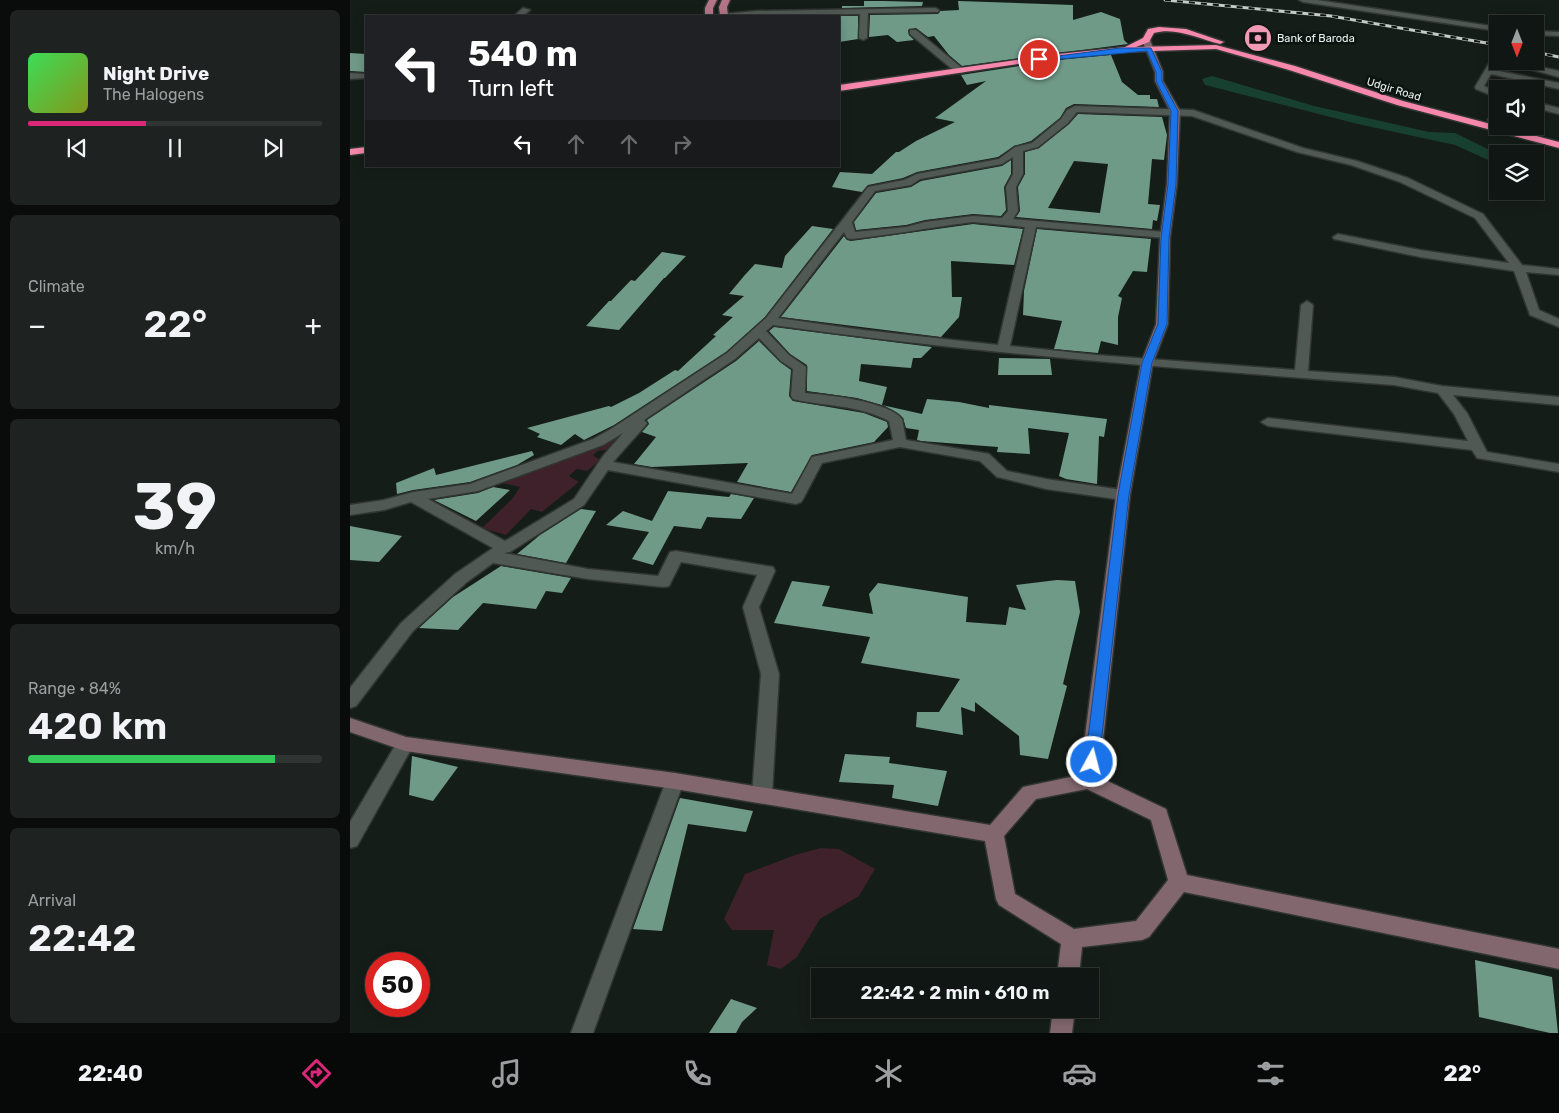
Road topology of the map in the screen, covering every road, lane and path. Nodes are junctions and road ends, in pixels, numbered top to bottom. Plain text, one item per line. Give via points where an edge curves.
1 (713, 0) edge
2 (726, 0) edge
3 (1303, 0) edge
4 (1350, 3) edge
5 (526, 10) dead end
6 (934, 10) dead end
7 (864, 11) junction
8 (519, 15) edge
9 (709, 15) edge
10 (724, 15) edge
11 (735, 15) edge
12 (1489, 28) edge
13 (913, 32) dead end
14 (1544, 33) edge
15 (1559, 34) edge
16 (863, 38) dead end
17 (1146, 40) junction
18 (1149, 49) junction
19 (1120, 50) junction
20 (1541, 70) edge
21 (960, 71) junction
22 (1488, 71) joint
23 (1559, 74) edge
24 (350, 76) edge
25 (365, 76) edge
26 (1559, 86) edge
27 (840, 88) edge
28 (1489, 91) edge
29 (1544, 106) edge
30 (1559, 110) edge
31 (1175, 111) junction
32 (1489, 118) edge
33 (1544, 134) edge
34 (1559, 138) edge
35 (1559, 145) edge
36 (1018, 149) junction
37 (365, 150) edge
38 (350, 152) edge
39 (1005, 222) junction
40 (847, 223) junction
41 (1031, 224) junction
42 (1165, 235) junction
43 (1338, 237) dead end
44 (1519, 268) junction
45 (1559, 272) edge
46 (1307, 305) dead end
47 (770, 321) junction
48 (1559, 322) edge
49 (759, 331) junction
50 (1003, 348) junction
51 (1147, 363) junction
52 (1301, 374) junction
53 (1442, 390) junction
54 (1559, 401) edge
55 (661, 403) junction
56 (1268, 422) dead end
57 (900, 442) junction
58 (1477, 446) junction
59 (605, 465) junction
60 (1559, 468) edge
61 (1123, 495) junction
62 (413, 497) junction
63 (350, 510) edge
64 (505, 548) junction
65 (490, 557) junction
66 (350, 701) edge
67 (350, 725) edge
68 (405, 744) junction
69 (675, 781) junction
70 (1089, 781) junction
71 (762, 795) junction
72 (994, 834) junction
73 (350, 840) edge
74 (1179, 882) junction
75 (1072, 939) junction
76 (1559, 959) edge
77 (1069, 968) edge
78 (1063, 1018) edge
79 (582, 1033) edge
80 (1062, 1033) edge

1 - 9 main road via 708,8
2 - 10 main road
3 - 4 street
4 - 12 street
5 - 8 street
6 - 7 street
7 - 11 street
7 - 16 street
13 - 21 street
14 - 15 street
17 - 18 main road
17 - 19 highway, Udgir Road
17 - 32 highway, Udgir Road via 1157,29 1180,30 1407,98
18 - 19 highway, Udgir Road
18 - 31 main road
18 - 35 highway, Udgir Road via 1206,46 1224,49 1400,103
19 - 21 highway
20 - 23 street
21 - 27 highway
22 - 26 street
22 - 28 street via 1479,87
24 - 25 street
29 - 30 street
31 - 36 street via 1075,109 1035,144
31 - 42 main road via 1172,184
31 - 44 street via 1192,113 1300,150 1404,180 1479,216
33 - 34 highway
36 - 39 street via 1018,174 1012,187 1013,211
36 - 40 street via 1002,161 872,189
37 - 38 highway
39 - 40 street via 973,219 851,236
39 - 41 street
40 - 47 street
41 - 42 street
41 - 50 street
42 - 51 main road via 1162,324
43 - 44 street
44 - 45 street
44 - 48 street via 1534,312
46 - 52 street
47 - 49 street
47 - 50 street
49 - 55 street via 731,356
49 - 57 street via 785,358 800,367 798,396 879,410 895,419
50 - 51 street
51 - 52 street
51 - 61 main road
52 - 53 street via 1394,382
53 - 54 street
53 - 58 street via 1460,413
55 - 59 street
55 - 62 street via 598,442 473,488
56 - 58 street
57 - 59 street via 817,460 796,499
57 - 61 street via 984,457 1002,474
58 - 60 street via 1482,454
59 - 64 street via 579,502
61 - 70 main road
62 - 63 street
62 - 64 street
64 - 65 street
65 - 66 street via 461,578 407,627
65 - 71 street via 588,574 663,582 676,556 767,571 751,607 770,674
67 - 68 main road
68 - 69 main road
68 - 73 street
69 - 71 main road
69 - 79 street
70 - 72 main road via 1030,792
70 - 74 main road via 1159,815
71 - 72 main road
72 - 75 main road via 1006,899
74 - 75 main road via 1142,930
74 - 76 main road
75 - 77 main road
78 - 80 main road

